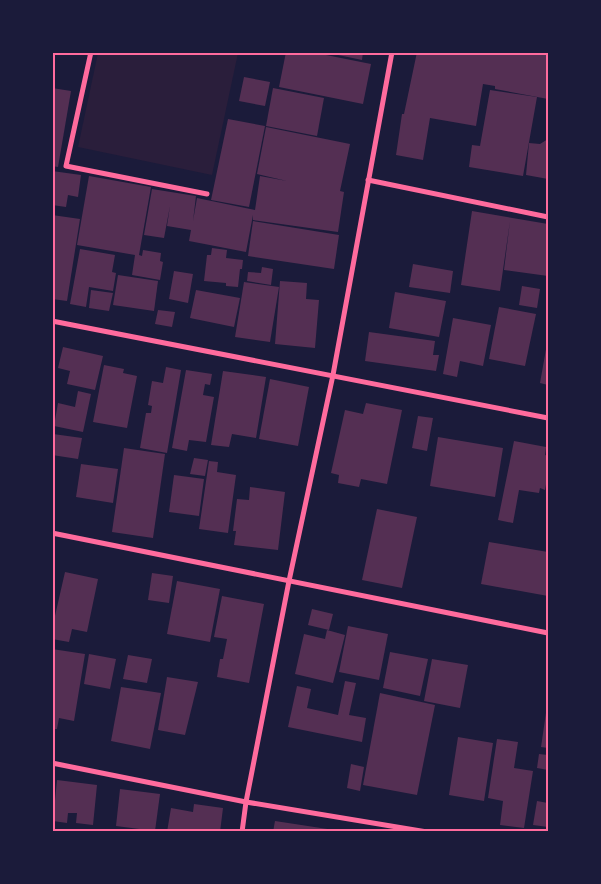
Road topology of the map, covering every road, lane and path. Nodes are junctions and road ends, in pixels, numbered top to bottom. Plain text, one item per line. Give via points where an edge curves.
1 (90, 52) edge
2 (392, 52) edge
3 (368, 180) junction
4 (207, 194) dead end
5 (548, 217) edge
6 (52, 321) edge
7 (333, 375) junction
8 (548, 418) edge
9 (52, 533) edge
10 (289, 581) junction
11 (548, 633) edge
12 (52, 763) edge
13 (246, 802) junction
14 (242, 832) edge
15 (427, 832) edge

1 - 4 street via 66,166
2 - 3 street
3 - 5 street
3 - 7 street
6 - 7 street
7 - 8 street
7 - 10 street
9 - 10 street
10 - 11 street
10 - 13 street
12 - 13 street
13 - 14 street
13 - 15 street

